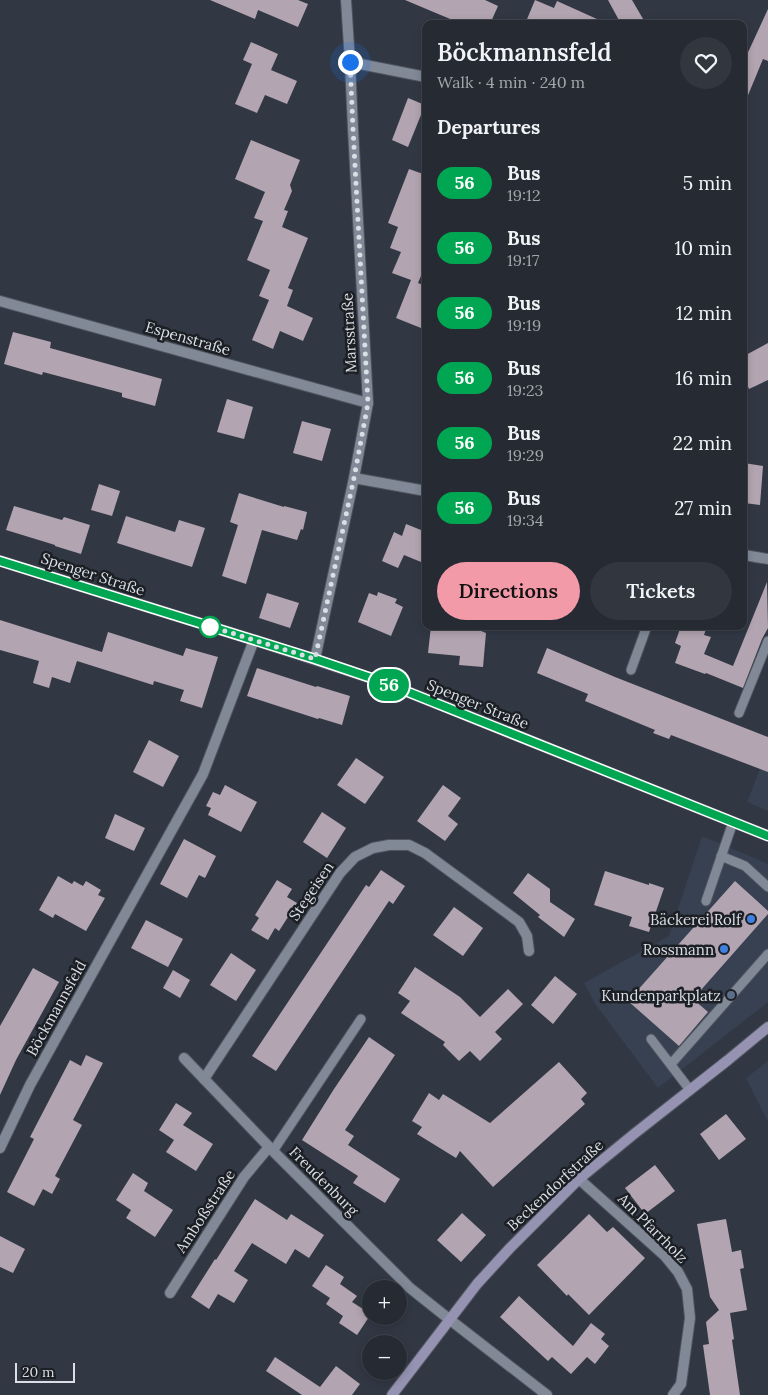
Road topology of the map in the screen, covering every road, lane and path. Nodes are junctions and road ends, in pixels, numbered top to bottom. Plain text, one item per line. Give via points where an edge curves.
1 (346, 0) edge
2 (350, 62) junction
3 (422, 76) edge
4 (0, 301) edge
5 (368, 403) junction
6 (354, 478) junction
7 (422, 490) edge
8 (747, 556) edge
9 (768, 560) edge
10 (0, 561) edge
11 (646, 630) edge
12 (254, 640) junction
13 (768, 641) edge
14 (315, 659) junction
15 (631, 670) dead end
16 (740, 713) dead end
17 (733, 822) junction
18 (768, 836) edge
19 (721, 856) junction
20 (768, 887) edge
21 (706, 901) dead end
22 (529, 951) dead end
23 (768, 954) edge
24 (361, 1019) dead end
25 (766, 1032) edge
26 (652, 1039) dead end
27 (184, 1058) dead end
28 (671, 1064) junction
29 (204, 1079) junction
30 (690, 1090) junction
31 (0, 1148) edge
32 (271, 1149) junction
33 (579, 1179) junction
34 (170, 1293) dead end
35 (449, 1319) junction
36 (392, 1395) edge
37 (547, 1395) edge
38 (673, 1395) edge

1 - 2 street, Marsstraße
2 - 3 street
2 - 5 street, Marsstraße
4 - 5 street, Espenstraße
5 - 6 street, Marsstraße
6 - 7 street
6 - 14 street, Marsstraße
8 - 9 street
10 - 12 main road, Spenger Straße
11 - 15 lane
12 - 14 main road, Spenger Straße
12 - 31 street, Böckmannsfeld via 203,774 30,1085
13 - 16 lane
14 - 17 main road, Spenger Straße via 383,682
17 - 18 main road, Spenger Straße
17 - 19 lane
19 - 20 lane via 745,866
19 - 21 lane
22 - 29 street, Stegeisen via 527,936 518,922 425,853 409,845 373,848 355,857 340,873
23 - 28 lane
24 - 32 lane
25 - 30 main road, Beckendorfstraße
26 - 28 lane
27 - 29 street, Freudenburg
28 - 30 lane
29 - 32 street, Freudenburg
30 - 33 main road, Beckendorfstraße
32 - 34 street, Amboßstraße via 244,1177
32 - 35 street, Freudenburg via 410,1288
33 - 35 main road, Beckendorfstraße via 510,1248
33 - 38 street, Am Pfarrholz via 665,1256 687,1290 690,1318 681,1384
35 - 36 main road, Beckendorfstraße
35 - 37 street

